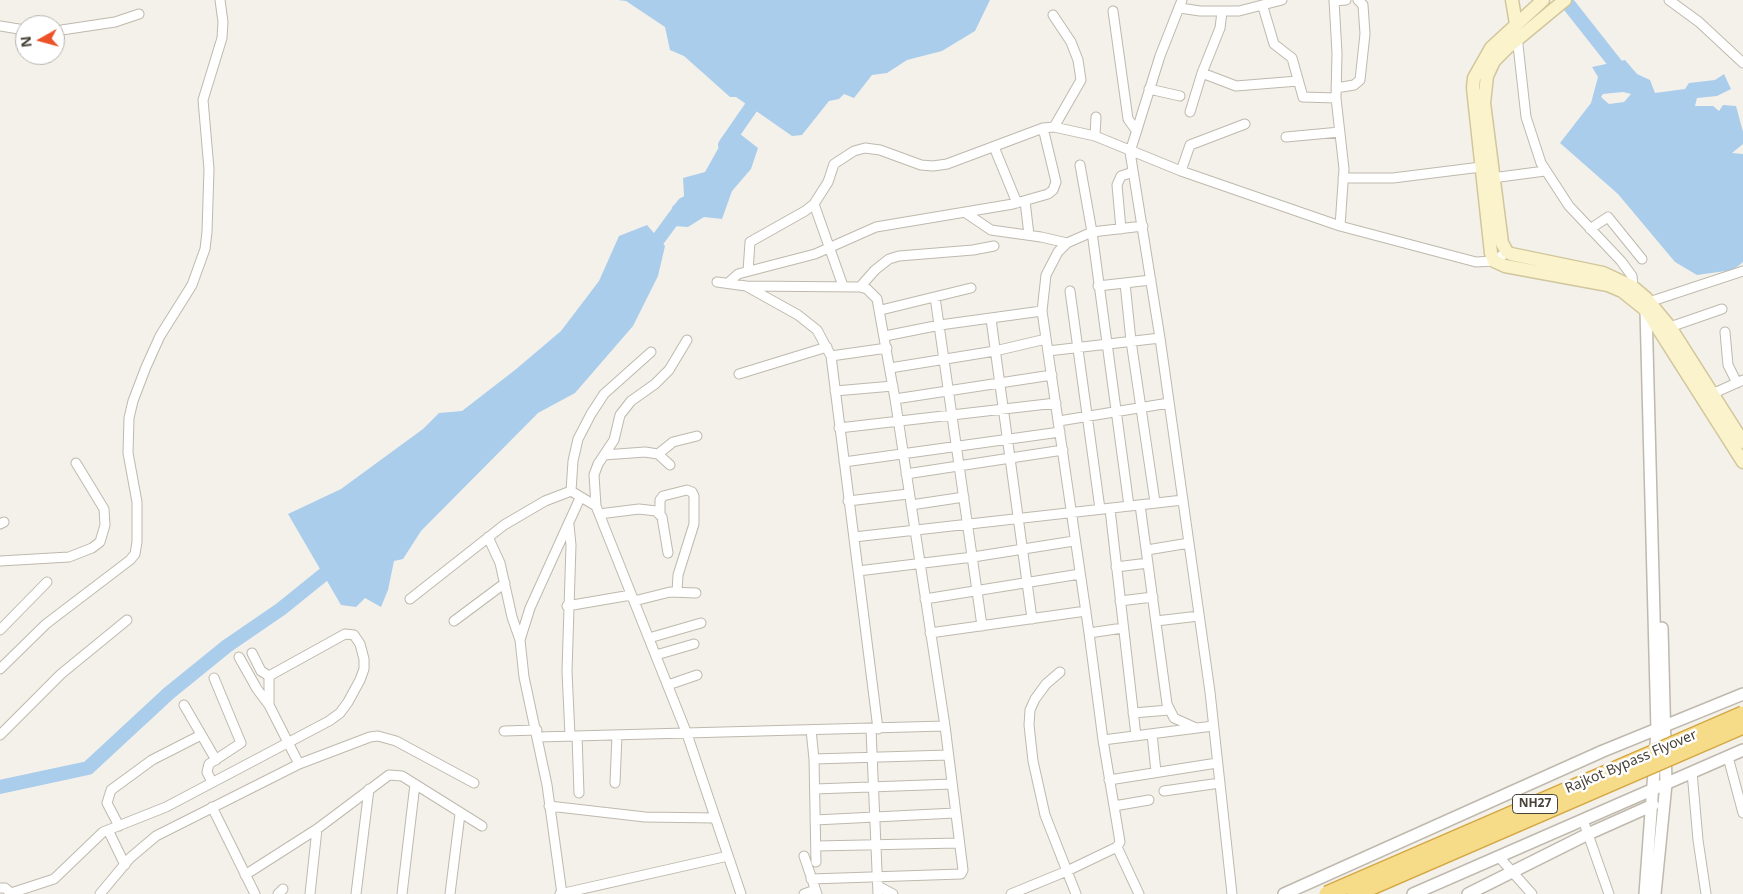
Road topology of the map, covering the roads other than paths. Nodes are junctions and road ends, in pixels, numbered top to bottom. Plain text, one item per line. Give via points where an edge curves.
1 (220, 0) edge
2 (1282, 0) edge
3 (1346, 0) edge
4 (1358, 0) edge
5 (1512, 0) edge
6 (1543, 0) edge
7 (1565, 0) edge
8 (1670, 0) edge
9 (1334, 1) edge
10 (1181, 4) edge
11 (1252, 4) edge
12 (1262, 7) junction
13 (1113, 11) dead end
14 (1222, 12) junction
15 (139, 14) dead end
16 (1053, 15) dead end
17 (1533, 18) junction
18 (1516, 24) junction
19 (0, 26) edge
20 (15, 28) edge
21 (65, 30) edge
22 (1517, 39) junction
23 (1743, 63) edge
24 (1202, 73) junction
25 (1298, 81) junction
26 (1149, 89) junction
27 (1336, 93) junction
28 (1180, 96) dead end
29 (1190, 112) dead end
30 (1096, 117) dead end
31 (1245, 124) dead end
32 (1054, 127) junction
33 (1043, 128) junction
34 (1136, 130) junction
35 (1340, 132) junction
36 (1095, 136) junction
37 (1286, 137) dead end
38 (994, 148) junction
39 (1130, 152) junction
40 (1080, 165) dead end
41 (1481, 168) junction
42 (1545, 170) junction
43 (1181, 171) junction
44 (1133, 172) junction
45 (1343, 178) junction
46 (1492, 178) junction
47 (1021, 202) junction
48 (814, 204) junction
49 (966, 213) junction
50 (1143, 226) junction
51 (1340, 226) junction
52 (1120, 229) junction
53 (1590, 229) junction
54 (1092, 232) junction
55 (1029, 235) junction
56 (1067, 243) junction
57 (994, 246) dead end
58 (830, 247) junction
59 (1507, 252) junction
60 (1642, 259) dead end
61 (1494, 261) junction
62 (748, 271) junction
63 (1743, 271) edge
64 (1151, 280) junction
65 (718, 282) dead end
66 (1126, 283) junction
67 (728, 284) junction
68 (746, 286) junction
69 (843, 286) junction
70 (1098, 286) junction
71 (1633, 287) junction
72 (860, 288) junction
73 (971, 288) dead end
74 (1070, 291) dead end
75 (935, 297) junction
76 (1650, 308) junction
77 (1722, 309) dead end
78 (881, 310) junction
79 (1042, 311) junction
80 (991, 319) junction
81 (940, 325) junction
82 (1670, 327) junction
83 (1725, 332) dead end
84 (885, 336) junction
85 (1160, 338) junction
86 (1046, 339) junction
87 (687, 340) dead end
88 (1131, 341) junction
89 (1105, 343) junction
90 (827, 346) junction
91 (1078, 347) junction
92 (887, 348) junction
93 (995, 351) junction
94 (1048, 351) junction
95 (651, 352) dead end
96 (831, 356) junction
97 (945, 358) junction
98 (890, 368) junction
99 (739, 374) dead end
100 (1052, 374) junction
101 (1740, 382) edge
102 (999, 383) junction
103 (893, 386) junction
104 (950, 390) junction
105 (835, 391) junction
106 (1712, 394) junction
107 (895, 399) junction
108 (1056, 403) junction
109 (1169, 403) junction
110 (1141, 408) junction
111 (1002, 410) junction
112 (1116, 411) junction
113 (1087, 415) junction
114 (953, 416) junction
115 (898, 421) junction
116 (1059, 421) junction
117 (839, 428) junction
118 (1060, 432) junction
119 (697, 436) dead end
120 (1741, 436) edge
121 (1006, 440) junction
122 (958, 446) junction
123 (1063, 450) junction
124 (658, 454) junction
125 (604, 455) junction
126 (902, 455) junction
127 (1009, 458) junction
128 (844, 462) junction
129 (1743, 462) edge
130 (76, 463) dead end
131 (670, 465) dead end
132 (960, 467) junction
133 (906, 474) junction
134 (572, 491) junction
135 (908, 494) junction
136 (580, 498) junction
137 (964, 498) junction
138 (1183, 500) junction
139 (848, 502) junction
140 (1155, 502) junction
141 (911, 505) junction
142 (1140, 505) junction
143 (1128, 506) junction
144 (1100, 509) junction
145 (1110, 509) junction
146 (597, 510) junction
147 (1071, 512) junction
148 (660, 513) junction
149 (1017, 518) junction
150 (569, 524) junction
151 (968, 525) junction
152 (914, 531) junction
153 (488, 537) junction
154 (854, 538) junction
155 (1074, 541) junction
156 (1189, 543) junction
157 (1147, 550) junction
158 (1022, 551) junction
159 (668, 553) dead end
160 (973, 557) junction
161 (0, 561) edge
162 (1148, 562) junction
163 (919, 563) junction
164 (1116, 568) junction
165 (858, 571) junction
166 (1080, 574) junction
167 (47, 582) dead end
168 (1027, 582) junction
169 (505, 583) junction
170 (978, 590) junction
171 (677, 592) junction
172 (696, 593) dead end
173 (1153, 597) junction
174 (633, 598) junction
175 (410, 599) dead end
176 (925, 599) junction
177 (1120, 601) junction
178 (567, 606) junction
179 (1086, 611) junction
180 (1199, 616) junction
181 (1032, 619) junction
182 (127, 620) dead end
183 (454, 621) dead end
184 (1156, 621) junction
185 (700, 623) dead end
186 (982, 626) junction
187 (1123, 628) junction
188 (0, 630) edge
189 (930, 633) junction
190 (1089, 633) junction
191 (649, 638) junction
192 (520, 640) junction
193 (694, 644) dead end
194 (252, 653) dead end
195 (656, 655) junction
196 (239, 658) dead end
197 (0, 669) edge
198 (1060, 672) dead end
199 (697, 675) dead end
200 (269, 676) junction
201 (214, 678) dead end
202 (668, 685) junction
203 (1743, 694) edge
204 (184, 705) dead end
205 (269, 706) junction
206 (1169, 710) junction
207 (1132, 712) junction
208 (1743, 714) edge
209 (945, 726) junction
210 (1213, 726) junction
211 (1743, 726) edge
212 (1196, 728) junction
213 (875, 729) junction
214 (1662, 729) junction
215 (811, 730) junction
216 (504, 731) dead end
217 (538, 733) junction
218 (687, 734) junction
219 (1152, 734) junction
220 (0, 735) edge
221 (201, 735) junction
222 (574, 736) junction
223 (616, 736) junction
224 (1136, 736) junction
225 (1103, 740) junction
226 (286, 742) junction
227 (1743, 750) edge
228 (948, 755) junction
229 (872, 757) junction
230 (1728, 757) junction
231 (216, 760) junction
232 (814, 760) junction
233 (1218, 763) junction
234 (299, 764) junction
235 (1156, 772) junction
236 (1692, 772) junction
237 (1109, 780) junction
238 (212, 782) junction
239 (474, 783) dead end
240 (615, 783) dead end
241 (1220, 783) junction
242 (415, 784) junction
243 (952, 784) junction
244 (1666, 784) junction
245 (874, 787) junction
246 (369, 789) junction
247 (815, 789) junction
248 (1654, 789) junction
249 (1164, 791) dead end
250 (579, 793) dead end
251 (1741, 798) edge
252 (1149, 800) dead end
253 (1653, 805) junction
254 (549, 806) junction
255 (1114, 806) junction
256 (212, 807) junction
257 (955, 813) junction
258 (1743, 813) edge
259 (460, 814) junction
260 (874, 817) junction
261 (715, 818) junction
262 (815, 820) junction
263 (1583, 820) junction
264 (119, 826) junction
265 (482, 826) dead end
266 (317, 829) junction
267 (108, 830) junction
268 (1588, 834) junction
269 (960, 843) junction
270 (875, 845) junction
271 (816, 846) junction
272 (1117, 847) junction
273 (728, 856) junction
274 (804, 856) dead end
275 (1498, 857) junction
276 (816, 862) dead end
277 (125, 865) junction
278 (1068, 871) junction
279 (1513, 871) junction
280 (245, 875) junction
281 (812, 879) junction
282 (878, 885) edge
283 (0, 888) edge
284 (816, 892) edge
285 (11, 893) edge
286 (100, 894) edge
287 (255, 894) edge
288 (310, 894) edge
289 (356, 894) edge
290 (402, 894) edge
291 (450, 894) edge
292 (561, 894) edge
293 (741, 894) edge
294 (804, 894) edge
295 (893, 894) edge
296 (1011, 894) edge
297 (1076, 894) edge
298 (1139, 894) edge
299 (1232, 894) edge
300 (1284, 894) edge
301 (1327, 894) edge
302 (1355, 894) edge
303 (1413, 894) edge
304 (1468, 894) edge
305 (1532, 894) edge
306 (1610, 894) edge
307 (1645, 894) edge
308 (1655, 894) edge
309 (1706, 894) edge

1 - 197 street via 222,38 203,100 209,169 205,249 192,285 160,336 146,366 129,418 128,453 137,502 135,554 46,624
2 - 12 street
3 - 9 street
4 - 27 street via 1363,5 1365,34 1360,80
5 - 18 main road
6 - 17 main road
7 - 17 main road
8 - 23 street via 1700,22
9 - 27 street
10 - 14 street
10 - 26 street
11 - 12 street
11 - 14 street
12 - 25 street via 1274,44 1292,58
13 - 34 street via 1127,113
14 - 24 street via 1218,36
15 - 21 street via 115,22
16 - 32 street via 1071,42 1081,80
17 - 18 main road
17 - 22 main road
18 - 22 street
18 - 41 main road via 1491,48 1474,78
19 - 20 street
22 - 42 street via 1526,117
22 - 46 main road via 1494,61 1484,90
24 - 25 street via 1236,86
24 - 29 street
25 - 27 street via 1303,97
26 - 28 street
26 - 34 street
27 - 35 street
30 - 36 street
31 - 43 street via 1190,146
32 - 33 street
32 - 36 street
33 - 38 street
33 - 47 street via 1056,182 1048,194
34 - 39 street
35 - 37 street
35 - 45 street
36 - 39 street
38 - 47 street
38 - 48 street via 933,166 921,165 880,150 854,150 834,164 828,182
39 - 43 street
39 - 44 street
40 - 54 street
41 - 45 street via 1393,178
41 - 61 main road
42 - 46 street
42 - 53 street via 1569,206
43 - 51 street
44 - 50 street
44 - 52 street via 1121,176 1117,185
45 - 51 street
46 - 59 main road via 1502,243
47 - 49 street
47 - 55 street
48 - 58 street
48 - 62 street via 784,224 753,238 748,248
49 - 55 street via 991,230
49 - 58 street via 876,227
50 - 52 street
50 - 64 street
51 - 61 street via 1476,262
52 - 54 street
53 - 60 street via 1608,217
53 - 71 street via 1621,260 1632,276
54 - 56 street
54 - 70 street
55 - 56 street
56 - 79 street via 1058,252 1046,275
57 - 72 street via 889,259
58 - 62 street via 815,254
58 - 69 street
59 - 61 street
59 - 71 main road via 1603,273
61 - 76 main road via 1504,266 1608,285
62 - 67 street via 738,274
63 - 76 street via 1703,283
64 - 66 street
64 - 85 street
65 - 67 street
66 - 70 street
66 - 88 street
67 - 68 street
68 - 69 street
68 - 90 street via 798,315 817,330
69 - 72 street
70 - 89 street
71 - 76 main road
72 - 78 street via 873,293
73 - 75 street
74 - 91 street
75 - 78 street
75 - 81 street
76 - 82 main road
76 - 129 main road
76 - 214 street
77 - 82 street
78 - 84 street
79 - 80 street
79 - 86 street
80 - 81 street
80 - 93 street
81 - 84 street
81 - 97 street
82 - 106 main road
83 - 101 street via 1728,366
84 - 92 street
85 - 88 street
85 - 109 street
86 - 93 street
86 - 94 street
87 - 125 street via 669,370 625,408 616,424 614,440
88 - 89 street
88 - 110 street
89 - 91 street
89 - 112 street
90 - 96 street
90 - 99 street
91 - 94 street
91 - 113 street
92 - 96 street
92 - 98 street
93 - 97 street
93 - 102 street
94 - 100 street
95 - 134 street via 604,394 591,414 578,439 573,460
96 - 105 street
97 - 98 street
97 - 104 street
98 - 103 street
100 - 102 street
100 - 108 street
101 - 106 street
102 - 104 street
102 - 111 street
103 - 105 street
103 - 107 street
104 - 107 street
104 - 114 street
105 - 117 street
106 - 120 main road
107 - 115 street
108 - 111 street
108 - 116 street
109 - 110 street
109 - 138 street
110 - 112 street
110 - 140 street
111 - 114 street
111 - 121 street
112 - 113 street
112 - 143 street
113 - 116 street
113 - 144 street
114 - 115 street
114 - 122 street
115 - 117 street
115 - 126 street
116 - 118 street
117 - 128 street
118 - 121 street
118 - 123 street
119 - 124 street via 673,442
121 - 122 street
121 - 127 street
122 - 126 street
122 - 132 street
123 - 127 street
123 - 147 street
124 - 125 street
124 - 131 street
125 - 146 street via 594,474
126 - 128 street
126 - 133 street
127 - 132 street
127 - 149 street
128 - 139 street
130 - 161 street via 104,509 105,526 100,542 69,557
132 - 133 street
132 - 137 street
133 - 135 street
134 - 136 street
134 - 153 street via 545,501
135 - 139 street
135 - 141 street
136 - 146 street
136 - 150 street
137 - 141 street
137 - 151 street
138 - 140 street
138 - 156 street
139 - 154 street
140 - 142 street
141 - 152 street
142 - 143 street
142 - 157 street
143 - 145 street
144 - 145 street
144 - 147 street
145 - 164 street
146 - 148 street via 639,509
146 - 174 street
147 - 149 street
147 - 155 street
148 - 159 street
148 - 171 street via 663,496 687,490 692,492 694,524 679,569
149 - 151 street
149 - 158 street
150 - 178 street via 571,545
150 - 192 street via 530,608
151 - 152 street
151 - 160 street
152 - 154 street
152 - 163 street
153 - 169 street
153 - 175 street
154 - 165 street
155 - 158 street
155 - 166 street
156 - 157 street
156 - 180 street
157 - 162 street
158 - 160 street
158 - 168 street
160 - 163 street
160 - 170 street
162 - 164 street
162 - 173 street
163 - 165 street
163 - 176 street
164 - 177 street
165 - 213 street
166 - 168 street
166 - 179 street
167 - 188 street
168 - 170 street
168 - 181 street
169 - 183 street
169 - 192 street
170 - 176 street
170 - 186 street
171 - 172 street
171 - 174 street
173 - 177 street
173 - 184 street
174 - 178 street
174 - 191 street
176 - 189 street
177 - 187 street
178 - 222 street via 567,671
179 - 181 street
179 - 190 street
180 - 184 street
180 - 210 street
181 - 186 street
182 - 220 street via 61,674
184 - 206 street
185 - 191 street
186 - 189 street
187 - 190 street
187 - 207 street
189 - 209 street
190 - 225 street
191 - 195 street
192 - 217 street via 524,677
193 - 195 street
194 - 200 street via 261,671
195 - 202 street
196 - 205 street
198 - 278 street via 1035,699 1029,726 1045,816
199 - 202 street
200 - 205 street
200 - 226 street via 345,634 354,635 360,644 364,669 340,713
201 - 231 street via 241,739 238,746
202 - 218 street
203 - 214 street
204 - 221 street
205 - 226 street
206 - 207 street
206 - 212 street via 1181,723
207 - 224 street
208 - 301 highway, Rajkot Bypass Flyover / NH27, bridge
209 - 213 street
209 - 228 street
210 - 212 street
210 - 233 street
211 - 302 highway, Rajkot Bypass Flyover / NH27, bridge
212 - 219 street
213 - 215 street
213 - 229 street
214 - 244 street
214 - 248 street
214 - 300 street
215 - 218 street
215 - 232 street
216 - 217 street
217 - 222 street
217 - 254 street
218 - 223 street
218 - 261 street
219 - 224 street
219 - 235 street
221 - 231 street
221 - 264 street via 158,756 111,790 106,803
222 - 223 street
222 - 250 street
223 - 240 street
224 - 225 street
225 - 237 street
226 - 234 street
226 - 238 street
227 - 230 street
228 - 229 street
228 - 243 street
229 - 232 street
229 - 245 street
230 - 236 street
230 - 251 street
231 - 238 street via 207,768
232 - 247 street
233 - 235 street
233 - 241 street
234 - 239 street via 378,736 396,741
234 - 256 street
235 - 237 street
236 - 244 street
236 - 309 street
237 - 255 street
238 - 264 street via 166,807
241 - 249 street
241 - 299 street
242 - 246 street via 394,774
242 - 259 street
242 - 290 street
243 - 245 street
243 - 257 street
244 - 248 street
244 - 308 street
245 - 247 street
245 - 260 street
246 - 266 street
246 - 289 street
247 - 262 street
248 - 253 street
248 - 263 street
251 - 258 street
252 - 255 street
253 - 268 street
253 - 307 street
254 - 261 street via 645,817
254 - 292 street
255 - 272 street via 1120,834
256 - 277 street via 156,836 137,850
256 - 280 street
257 - 260 street
257 - 269 street
259 - 265 street
259 - 291 street
260 - 262 street
260 - 270 street
261 - 273 street
262 - 271 street
263 - 268 street
263 - 275 street
264 - 267 street
266 - 280 street
266 - 288 street
267 - 277 street
267 - 285 street via 54,878
268 - 279 street
268 - 306 street
269 - 270 street
269 - 282 street via 963,870 960,874
270 - 271 street
270 - 282 street
271 - 276 street
272 - 278 street
272 - 298 street
273 - 292 street
273 - 293 street
274 - 281 street
275 - 279 street
275 - 303 street
277 - 286 street
278 - 296 street
278 - 297 street
279 - 304 street
279 - 305 street
280 - 287 street
281 - 282 street
281 - 284 street
282 - 295 street
283 - 285 street
284 - 294 street

